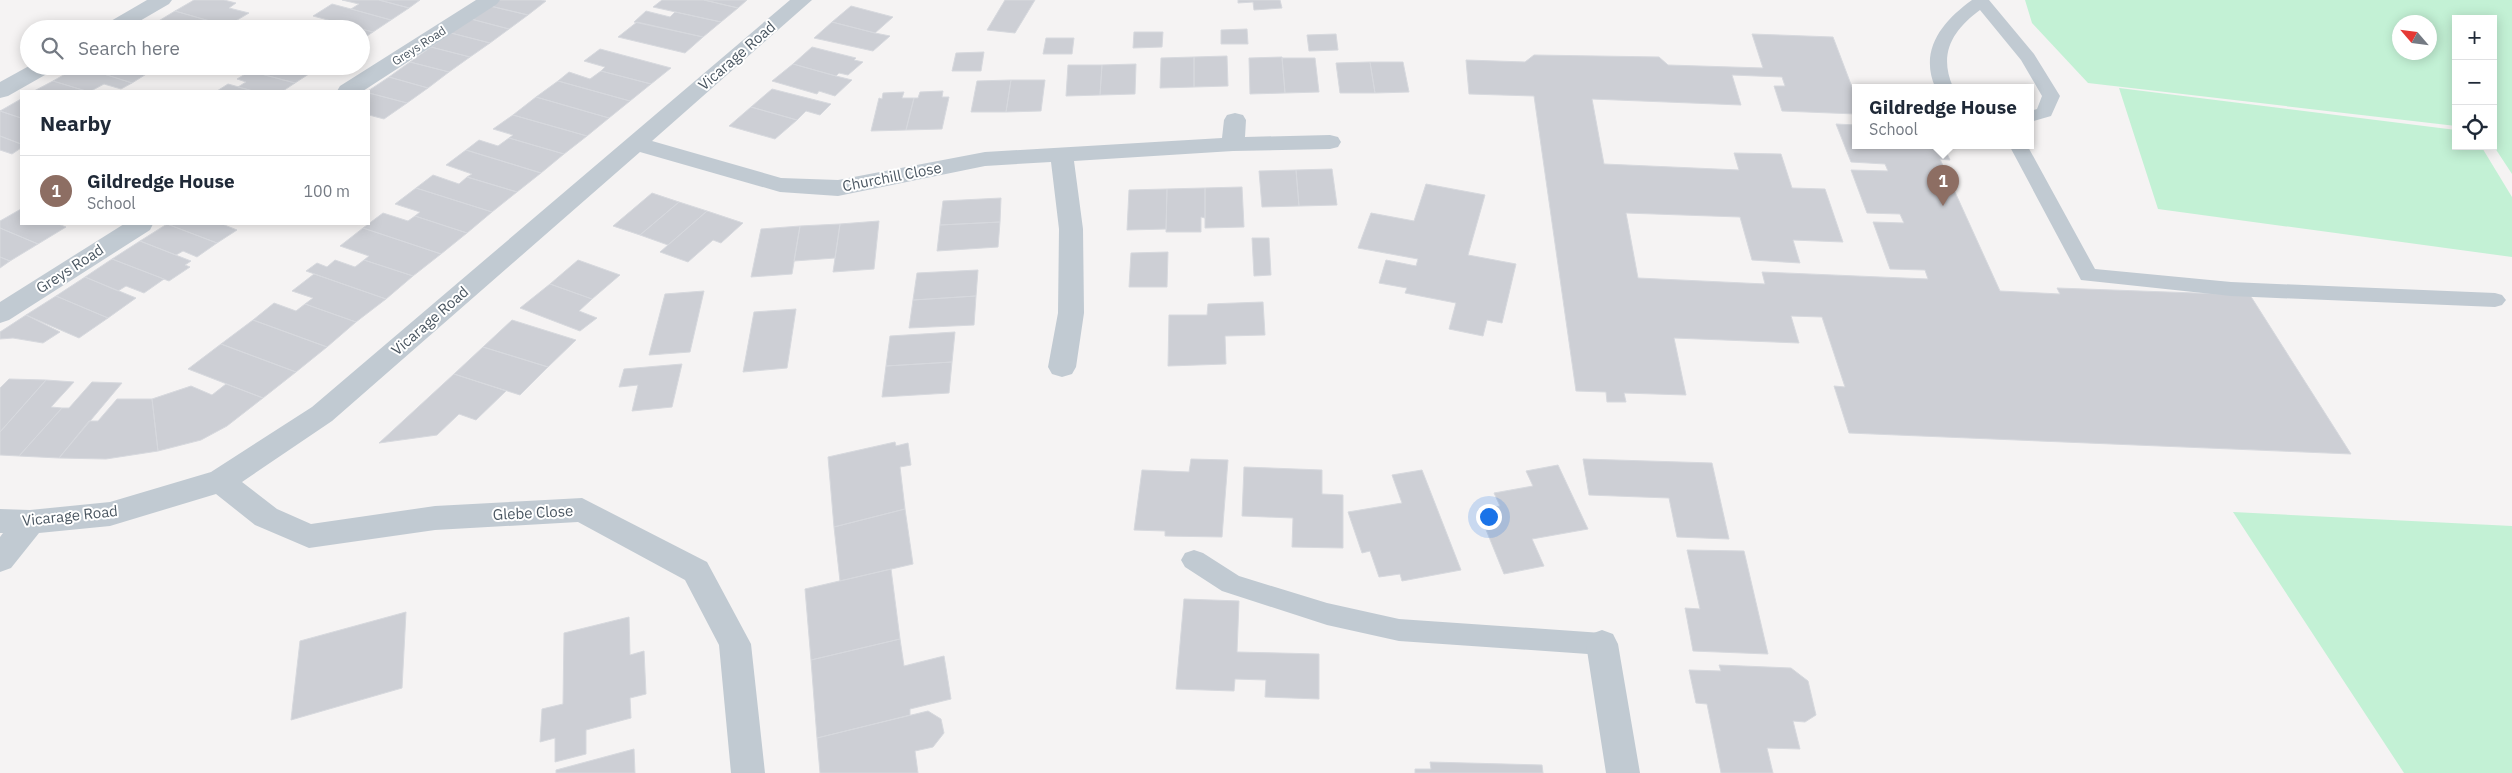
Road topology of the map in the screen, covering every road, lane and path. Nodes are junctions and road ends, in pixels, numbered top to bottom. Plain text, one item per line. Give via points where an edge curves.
1 (162, 0) edge
2 (490, 0) edge
3 (802, 0) edge
4 (1980, 0) edge
5 (127, 20) edge
6 (28, 75) edge
7 (1943, 84) edge
8 (350, 90) edge
9 (0, 91) edge
10 (2034, 116) edge
11 (1234, 120) dead end
12 (1330, 142) dead end
13 (636, 144) junction
14 (1233, 144) junction
15 (2020, 149) edge
16 (1062, 154) junction
17 (139, 225) edge
18 (2495, 300) dead end
19 (0, 314) edge
20 (1062, 367) dead end
21 (221, 481) junction
22 (0, 521) edge
23 (30, 522) junction
24 (0, 559) edge
25 (1194, 560) dead end
26 (1602, 644) joint
27 (748, 773) edge
28 (1623, 773) edge

1 - 5 street
2 - 8 street, Greys Road
3 - 13 street, Vicarage Road
4 - 7 lane via 1952,24 1944,37 1938,68
4 - 10 lane via 2028,58 2051,96 2044,112
6 - 9 street
11 - 14 street
12 - 14 street, Churchill Close
13 - 16 street, Churchill Close via 780,185 838,188 985,159
13 - 21 street, Vicarage Road via 322,414
14 - 16 street, Churchill Close
15 - 18 lane via 2088,275 2231,289
16 - 20 street via 1070,229 1070,313
17 - 19 street, Greys Road
21 - 23 street, Vicarage Road via 110,514
21 - 27 street, Glebe Close via 266,517 309,536 435,518 582,510 696,571 735,644
22 - 23 street, Vicarage Road
23 - 24 street
25 - 26 lane via 1231,584 1327,614 1399,630
26 - 28 street

